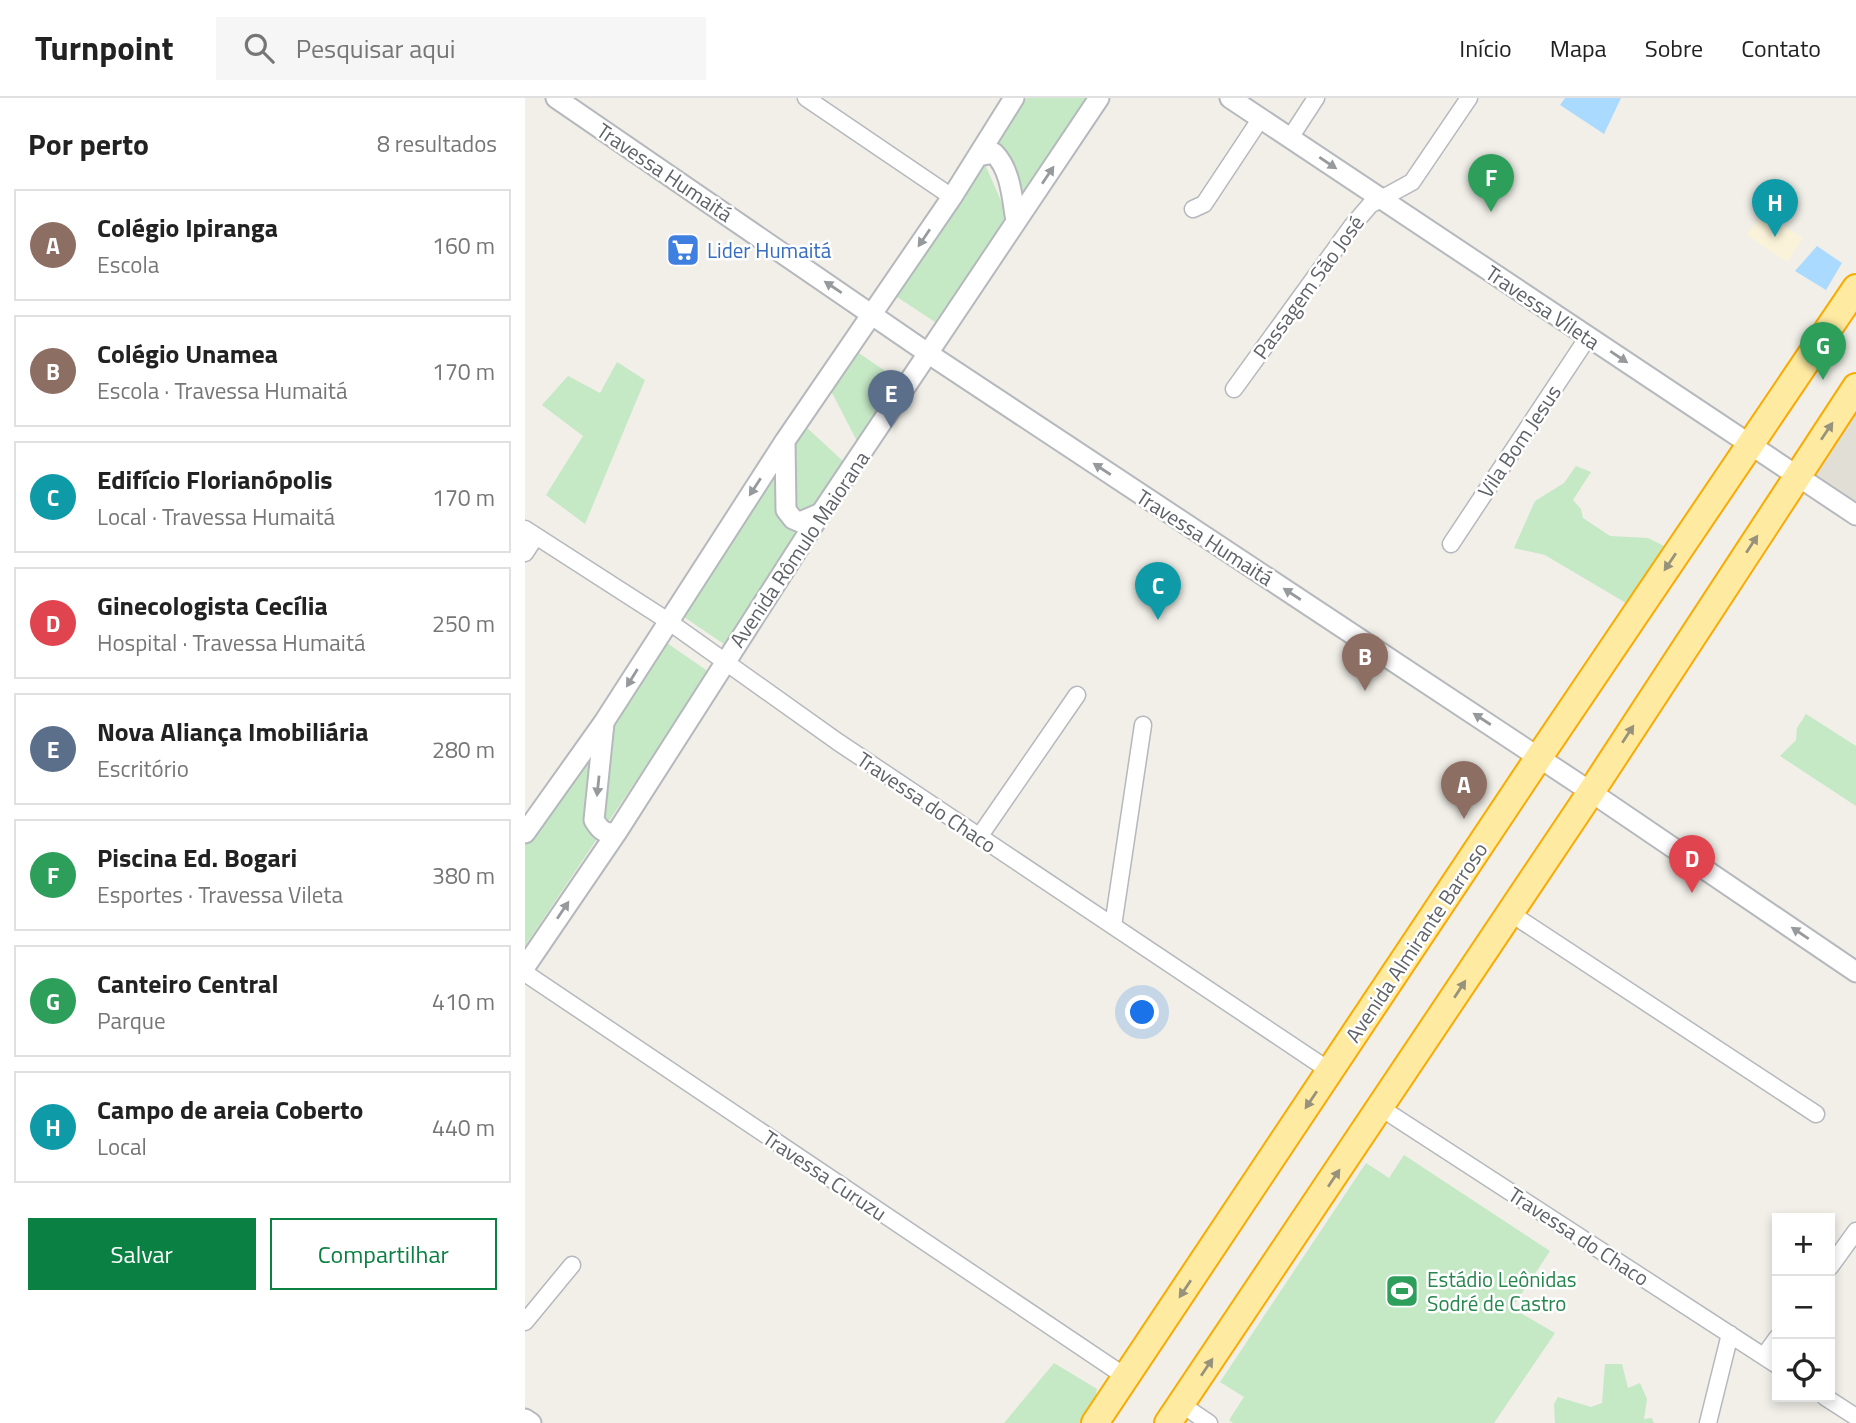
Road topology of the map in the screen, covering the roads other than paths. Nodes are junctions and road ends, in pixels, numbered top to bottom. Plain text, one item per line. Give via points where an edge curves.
1 (556, 98) edge
2 (806, 98) edge
3 (1014, 98) edge
4 (1099, 98) edge
5 (1230, 98) edge
6 (1316, 98) edge
7 (1469, 98) edge
8 (1261, 118) junction
9 (1290, 138) junction
10 (978, 156) junction
11 (952, 197) junction
12 (1381, 199) junction
13 (1193, 209) dead end
14 (1016, 221) junction
15 (1856, 288) edge
16 (873, 314) junction
17 (1588, 337) junction
18 (929, 354) junction
19 (1856, 387) edge
20 (1234, 389) dead end
21 (785, 441) junction
22 (1749, 445) junction
23 (1797, 475) junction
24 (821, 513) junction
25 (1856, 515) edge
26 (530, 532) edge
27 (1451, 544) dead end
28 (525, 553) edge
29 (668, 621) junction
30 (725, 661) junction
31 (1077, 695) dead end
32 (604, 722) junction
33 (1143, 725) dead end
34 (1539, 757) junction
35 (1591, 792) junction
36 (617, 832) junction
37 (525, 833) edge
38 (979, 837) junction
39 (1510, 913) junction
40 (1113, 926) junction
41 (525, 967) edge
42 (1856, 972) edge
43 (525, 973) edge
44 (1330, 1071) junction
45 (1381, 1108) junction
46 (1816, 1114) dead end
47 (1856, 1231) edge
48 (1835, 1259) edge
49 (572, 1265) dead end
50 (525, 1322) edge
51 (1730, 1334) junction
52 (1777, 1339) edge
53 (1771, 1360) edge
54 (1126, 1377) junction
55 (1834, 1402) edge
56 (1175, 1414) edge
57 (1855, 1414) edge
58 (525, 1419) edge
59 (531, 1423) edge
60 (1095, 1423) edge
61 (1209, 1423) edge
62 (1708, 1423) edge

16 -> 1 street, Travessa Humaitá
2 - 11 street
3 - 10 street
14 -> 4 street, Avenida Rômulo Maiorana
5 - 8 street, Travessa Vileta
6 - 9 street
7 - 12 street, Passagem São José via 1412,182
8 - 9 street, Travessa Vileta
8 - 13 street via 1204,204
9 -> 12 street, Travessa Vileta
10 - 11 street
10 - 14 street via 994,153 1001,160
11 -> 16 street
12 - 17 street, Travessa Vileta
12 - 20 street, Passagem São José via 1352,226
14 - 18 street, Avenida Rômulo Maiorana
15 - 22 highway, Avenida Almirante Barroso
16 - 18 street, Travessa Humaitá
16 - 21 street
17 -> 22 street, Travessa Vileta
17 - 27 street, Vila Bom Jesus
18 - 24 street, Avenida Rômulo Maiorana
34 -> 18 street, Travessa Humaitá
23 -> 19 highway
21 - 24 street via 786,510 800,522
21 -> 29 street
22 - 23 street, Travessa Vileta
22 -> 34 highway, Avenida Almirante Barroso
23 - 25 street, Travessa Vileta
35 -> 23 highway
24 - 30 street, Avenida Rômulo Maiorana
26 - 28 street
26 - 29 street, Travessa do Chaco
29 - 30 street, Travessa do Chaco
29 -> 32 street
30 - 36 street, Avenida Rômulo Maiorana
30 - 38 street, Travessa do Chaco
31 - 38 street
32 -> 36 street via 594,820 600,830
32 - 37 street
33 - 40 street
34 - 35 street, Travessa Humaitá
34 - 44 highway, Avenida Almirante Barroso
35 - 39 highway
42 -> 35 street, Travessa Humaitá
41 -> 36 street, Avenida Rômulo Maiorana
38 - 40 street, Travessa do Chaco
45 -> 39 highway
39 - 46 street
40 - 44 street, Travessa do Chaco
43 - 54 street, Travessa Curuzu
44 -> 54 highway, Avenida Almirante Barroso
45 - 51 street, Travessa do Chaco
56 -> 45 highway
47 - 48 street
49 - 50 street
51 - 53 street, Travessa do Chaco
51 - 62 street
52 - 53 street
54 - 60 highway, Avenida Almirante Barroso
55 - 57 street
56 - 61 street
58 - 59 street

